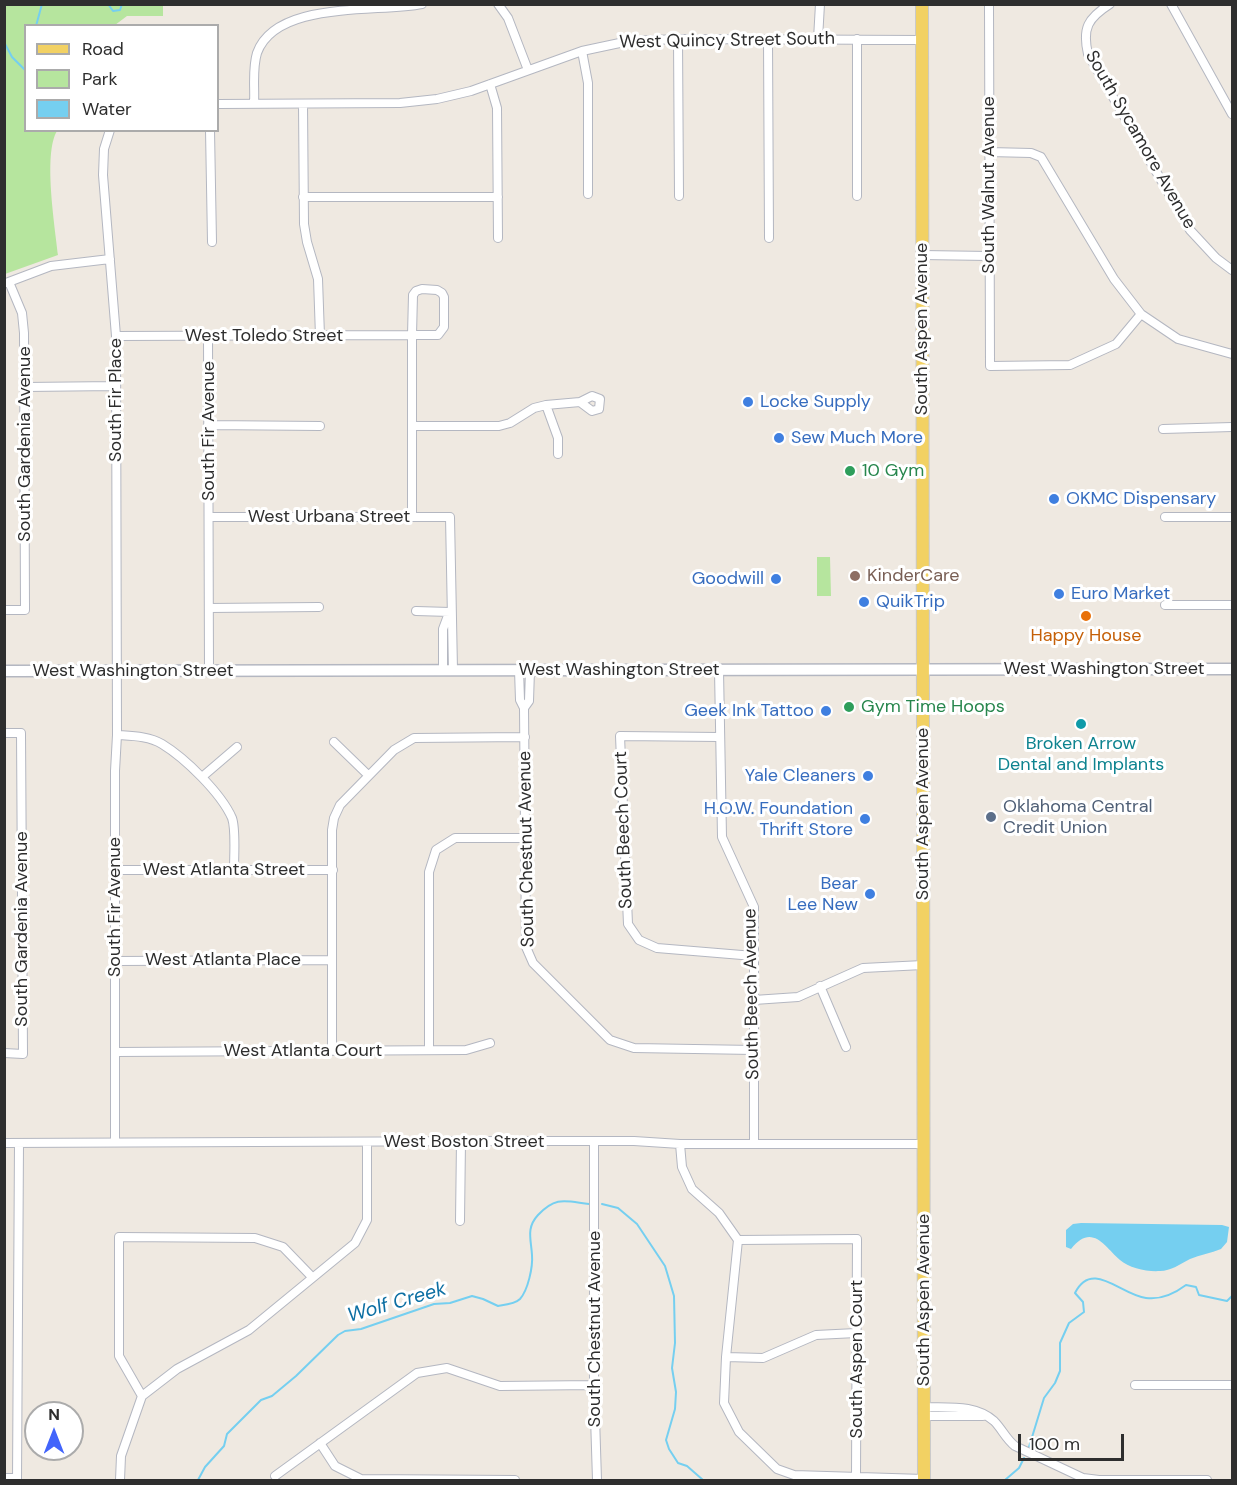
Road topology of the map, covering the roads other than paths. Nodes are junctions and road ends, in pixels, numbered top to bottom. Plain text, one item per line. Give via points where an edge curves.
1 (422, 4) edge
2 (498, 4) edge
3 (820, 4) edge
4 (922, 4) edge
5 (989, 4) edge
6 (1110, 4) edge
7 (1174, 5) edge
8 (355, 7) edge
9 (678, 39) junction
10 (768, 39) junction
11 (818, 39) junction
12 (856, 39) junction
13 (922, 40) junction
14 (582, 51) junction
15 (528, 70) junction
16 (490, 84) junction
17 (219, 104) edge
18 (255, 104) junction
19 (303, 104) junction
20 (1233, 114) edge
21 (109, 132) edge
22 (210, 132) edge
23 (989, 152) junction
24 (588, 194) dead end
25 (679, 196) dead end
26 (857, 196) dead end
27 (303, 197) junction
28 (498, 197) junction
29 (498, 238) dead end
30 (769, 238) dead end
31 (212, 242) dead end
32 (922, 255) junction
33 (990, 256) junction
34 (110, 259) junction
35 (1233, 270) edge
36 (7, 283) edge
37 (1141, 314) junction
38 (116, 336) junction
39 (208, 336) junction
40 (320, 336) junction
41 (412, 336) junction
42 (1233, 354) edge
43 (116, 386) junction
44 (25, 387) junction
45 (580, 402) dead end
46 (546, 405) junction
47 (208, 425) junction
48 (320, 426) dead end
49 (413, 426) junction
50 (1233, 428) edge
51 (1163, 429) dead end
52 (558, 454) dead end
53 (209, 517) junction
54 (412, 517) junction
55 (1165, 517) dead end
56 (1233, 517) edge
57 (1164, 606) dead end
58 (1233, 606) edge
59 (319, 607) dead end
60 (209, 608) junction
61 (4, 610) edge
62 (416, 611) dead end
63 (450, 612) junction
64 (923, 669) junction
65 (1233, 669) edge
66 (448, 670) junction
67 (524, 670) junction
68 (718, 670) junction
69 (4, 671) edge
70 (117, 671) junction
71 (209, 671) junction
72 (4, 733) edge
73 (117, 735) junction
74 (525, 737) junction
75 (719, 737) junction
76 (334, 742) dead end
77 (237, 747) dead end
78 (368, 775) junction
79 (202, 777) junction
80 (524, 838) junction
81 (234, 869) junction
82 (115, 870) junction
83 (333, 870) junction
84 (754, 956) junction
85 (331, 960) junction
86 (116, 961) junction
87 (923, 965) junction
88 (820, 986) junction
89 (754, 1000) junction
90 (490, 1043) dead end
91 (846, 1047) dead end
92 (332, 1050) junction
93 (429, 1050) junction
94 (754, 1050) junction
95 (115, 1052) junction
96 (4, 1053) edge
97 (461, 1141) junction
98 (594, 1141) junction
99 (115, 1142) junction
100 (367, 1142) junction
101 (4, 1143) edge
102 (18, 1143) junction
103 (680, 1144) junction
104 (754, 1144) junction
105 (924, 1144) junction
106 (460, 1221) dead end
107 (738, 1240) junction
108 (312, 1277) junction
109 (856, 1333) junction
110 (726, 1357) junction
111 (594, 1385) junction
112 (1135, 1385) dead end
113 (1233, 1385) edge
114 (142, 1396) junction
115 (924, 1412) junction
116 (320, 1443) junction
117 (274, 1476) dead end
118 (4, 1478) edge
119 (856, 1478) junction
120 (17, 1479) edge
121 (120, 1480) edge
122 (515, 1480) edge
123 (597, 1480) edge
124 (924, 1480) edge
125 (1207, 1480) edge

1 - 8 street via 388,9
2 - 15 street via 508,18
3 - 11 street
4 - 13 main road, South Aspen Avenue
5 - 23 street, South Walnut Avenue
6 - 35 street, South Sycamore Avenue via 1094,14 1088,26 1088,54 1190,230 1209,252
7 - 20 street
8 - 18 street via 309,14 268,37 256,57
9 - 10 street, West Quincy Street South
9 - 14 street, West Quincy Street South via 629,41
9 - 25 street
10 - 11 street, West Quincy Street South
10 - 30 street
11 - 12 street, West Quincy Street South
12 - 13 street, West Quincy Street South
12 - 26 street
13 - 32 main road, South Aspen Avenue
14 - 15 street, West Quincy Street South
14 - 24 street via 588,83
15 - 16 street, West Quincy Street South
16 - 19 street, West Quincy Street South via 455,96 416,102
16 - 28 street via 497,108
17 - 18 street, West Quincy Street South
18 - 19 street, West Quincy Street South
19 - 27 street
21 - 34 street, South Fir Place via 103,175
22 - 31 street
23 - 33 street, South Walnut Avenue
23 - 37 street via 1031,153 1041,157 1114,279
27 - 28 street
27 - 40 street via 305,234 318,279
28 - 29 street
32 - 33 street
32 - 64 main road, South Aspen Avenue
33 - 37 street, South Walnut Avenue via 990,366 1070,365 1116,344
34 - 36 street via 51,266
34 - 38 street, South Fir Place
36 - 44 street, South Gardenia Avenue via 23,321
37 - 42 street via 1178,339
38 - 39 street, West Toledo Street
38 - 43 street, South Fir Place
39 - 40 street, West Toledo Street
39 - 47 street, South Fir Avenue
40 - 41 street, West Toledo Street
41 - 41 street via 441,333 442,292 422,290 413,295
41 - 49 street
43 - 44 street
43 - 70 street, South Fir Place
44 - 61 street, South Gardenia Avenue via 25,610
45 - 46 street
46 - 49 street via 499,426
46 - 52 street via 558,438
47 - 48 street
47 - 53 street, South Fir Avenue
49 - 54 street
50 - 51 street
53 - 54 street, West Urbana Street
53 - 60 street, South Fir Avenue
54 - 63 street, West Urbana Street via 450,517
55 - 56 street
57 - 58 street
59 - 60 street
60 - 71 street, South Fir Avenue
62 - 63 street
63 - 66 street via 443,629
64 - 65 main road, West Washington Street
64 - 68 main road, West Washington Street
64 - 87 main road, South Aspen Avenue
66 - 67 main road, West Washington Street
66 - 71 main road, West Washington Street
67 - 68 main road, West Washington Street
67 - 74 street, South Chestnut Avenue via 520,700
68 - 75 street, South Beech Avenue
69 - 70 main road, West Washington Street
70 - 71 main road, West Washington Street
70 - 73 street, South Fir Avenue
72 - 96 street, South Gardenia Avenue via 21,733 23,1054
73 - 79 street via 162,743
73 - 82 street, South Fir Avenue
74 - 78 street via 414,738 394,750
74 - 80 street, South Chestnut Avenue
75 - 84 street, South Beech Avenue via 722,837 754,907
75 - 84 street, South Beech Court via 620,736 628,924 639,940 657,948
76 - 78 street
77 - 79 street
78 - 83 street via 340,805 334,818
79 - 81 street via 233,820
80 - 93 street via 455,838 436,850 429,872
80 - 94 street, South Chestnut Avenue via 526,947 533,963 610,1040 634,1048
81 - 82 street, West Atlanta Street
81 - 83 street, West Atlanta Street
82 - 86 street, South Fir Avenue
83 - 85 street
84 - 89 street, South Beech Avenue
85 - 86 street, West Atlanta Place
85 - 92 street
86 - 95 street, South Fir Avenue
87 - 88 street via 863,968
87 - 105 main road, South Aspen Avenue
88 - 89 street via 798,997
88 - 91 street
89 - 94 street, South Beech Avenue
90 - 93 street, West Atlanta Court via 466,1050
92 - 93 street, West Atlanta Court
92 - 95 street, West Atlanta Court
94 - 104 street, South Beech Avenue
95 - 99 street, South Fir Avenue
97 - 98 street, West Boston Street
97 - 100 street, West Boston Street
97 - 106 street
98 - 103 street, West Boston Street
98 - 111 street, South Chestnut Avenue
99 - 100 street, West Boston Street
99 - 102 street, West Boston Street
100 - 108 street via 367,1220 355,1243
101 - 102 street, West Boston Street
102 - 120 street
103 - 104 street, West Boston Street
103 - 107 street via 682,1167 692,1189 719,1213
104 - 105 street, West Boston Street
105 - 115 main road, South Aspen Avenue
107 - 109 street, South Aspen Court via 857,1239
107 - 110 street
108 - 114 street via 249,1330 177,1369
108 - 114 street via 283,1247 255,1238 119,1237 119,1356
109 - 110 street via 816,1335 763,1358
109 - 119 street, South Aspen Court
110 - 119 street via 724,1403 739,1432 766,1460 794,1475
111 - 116 street via 500,1386 447,1368 417,1373
111 - 123 street, South Chestnut Avenue
112 - 113 street
114 - 121 street via 121,1456
115 - 124 main road, South Aspen Avenue
115 - 125 street via 987,1416 1015,1446 1083,1478
116 - 117 street
116 - 122 street via 335,1466 361,1479
118 - 120 street
119 - 124 street

